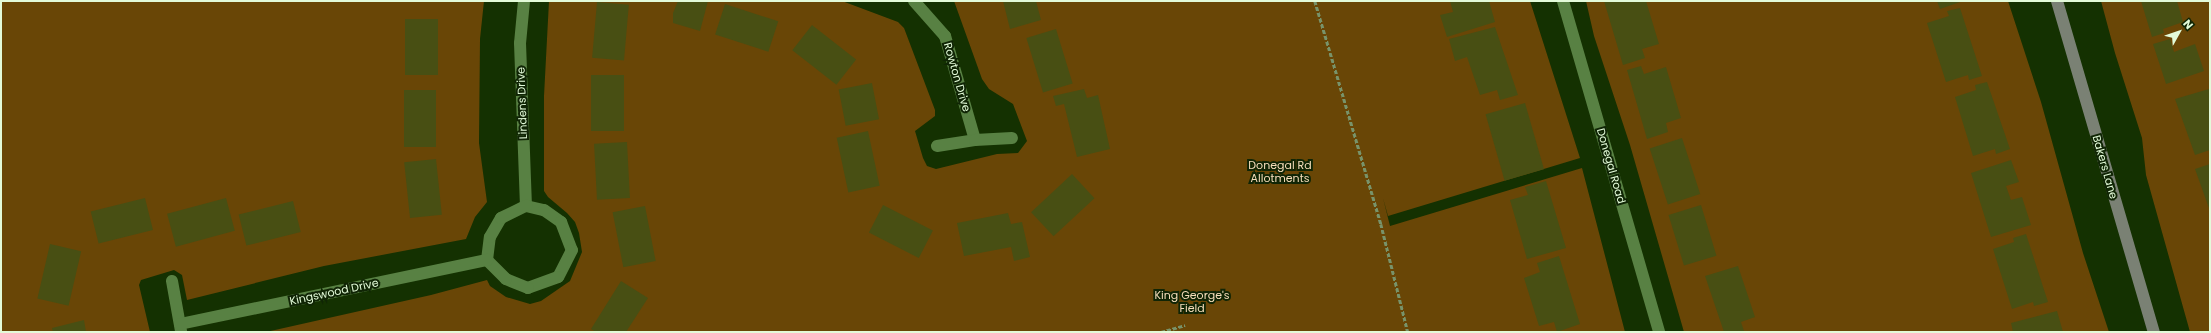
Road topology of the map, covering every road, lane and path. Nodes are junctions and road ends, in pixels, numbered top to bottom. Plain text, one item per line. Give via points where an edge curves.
1 (524, 1) edge
2 (914, 1) edge
3 (1316, 1) edge
4 (1563, 1) edge
5 (2057, 1) edge
6 (1012, 138) dead end
7 (976, 140) junction
8 (936, 146) dead end
9 (526, 206) junction
10 (487, 260) junction
11 (172, 281) dead end
12 (1185, 326) dead end
13 (180, 328) edge
14 (1161, 332) edge
15 (1408, 332) edge
16 (1659, 332) edge
17 (2154, 332) edge

1 - 9 street, Lindens Drive via 520,43
2 - 7 street, Rowton Drive via 945,36
3 - 15 path
4 - 16 street, Donegal Road
5 - 17 street, Bakers Lane
6 - 7 street
7 - 8 street
9 - 10 street via 501,218 490,237
9 - 10 street via 544,210 561,222 572,250 558,277 528,288 506,279
10 - 13 street, Kingswood Drive
11 - 13 street, Kingswood Drive
12 - 14 path

